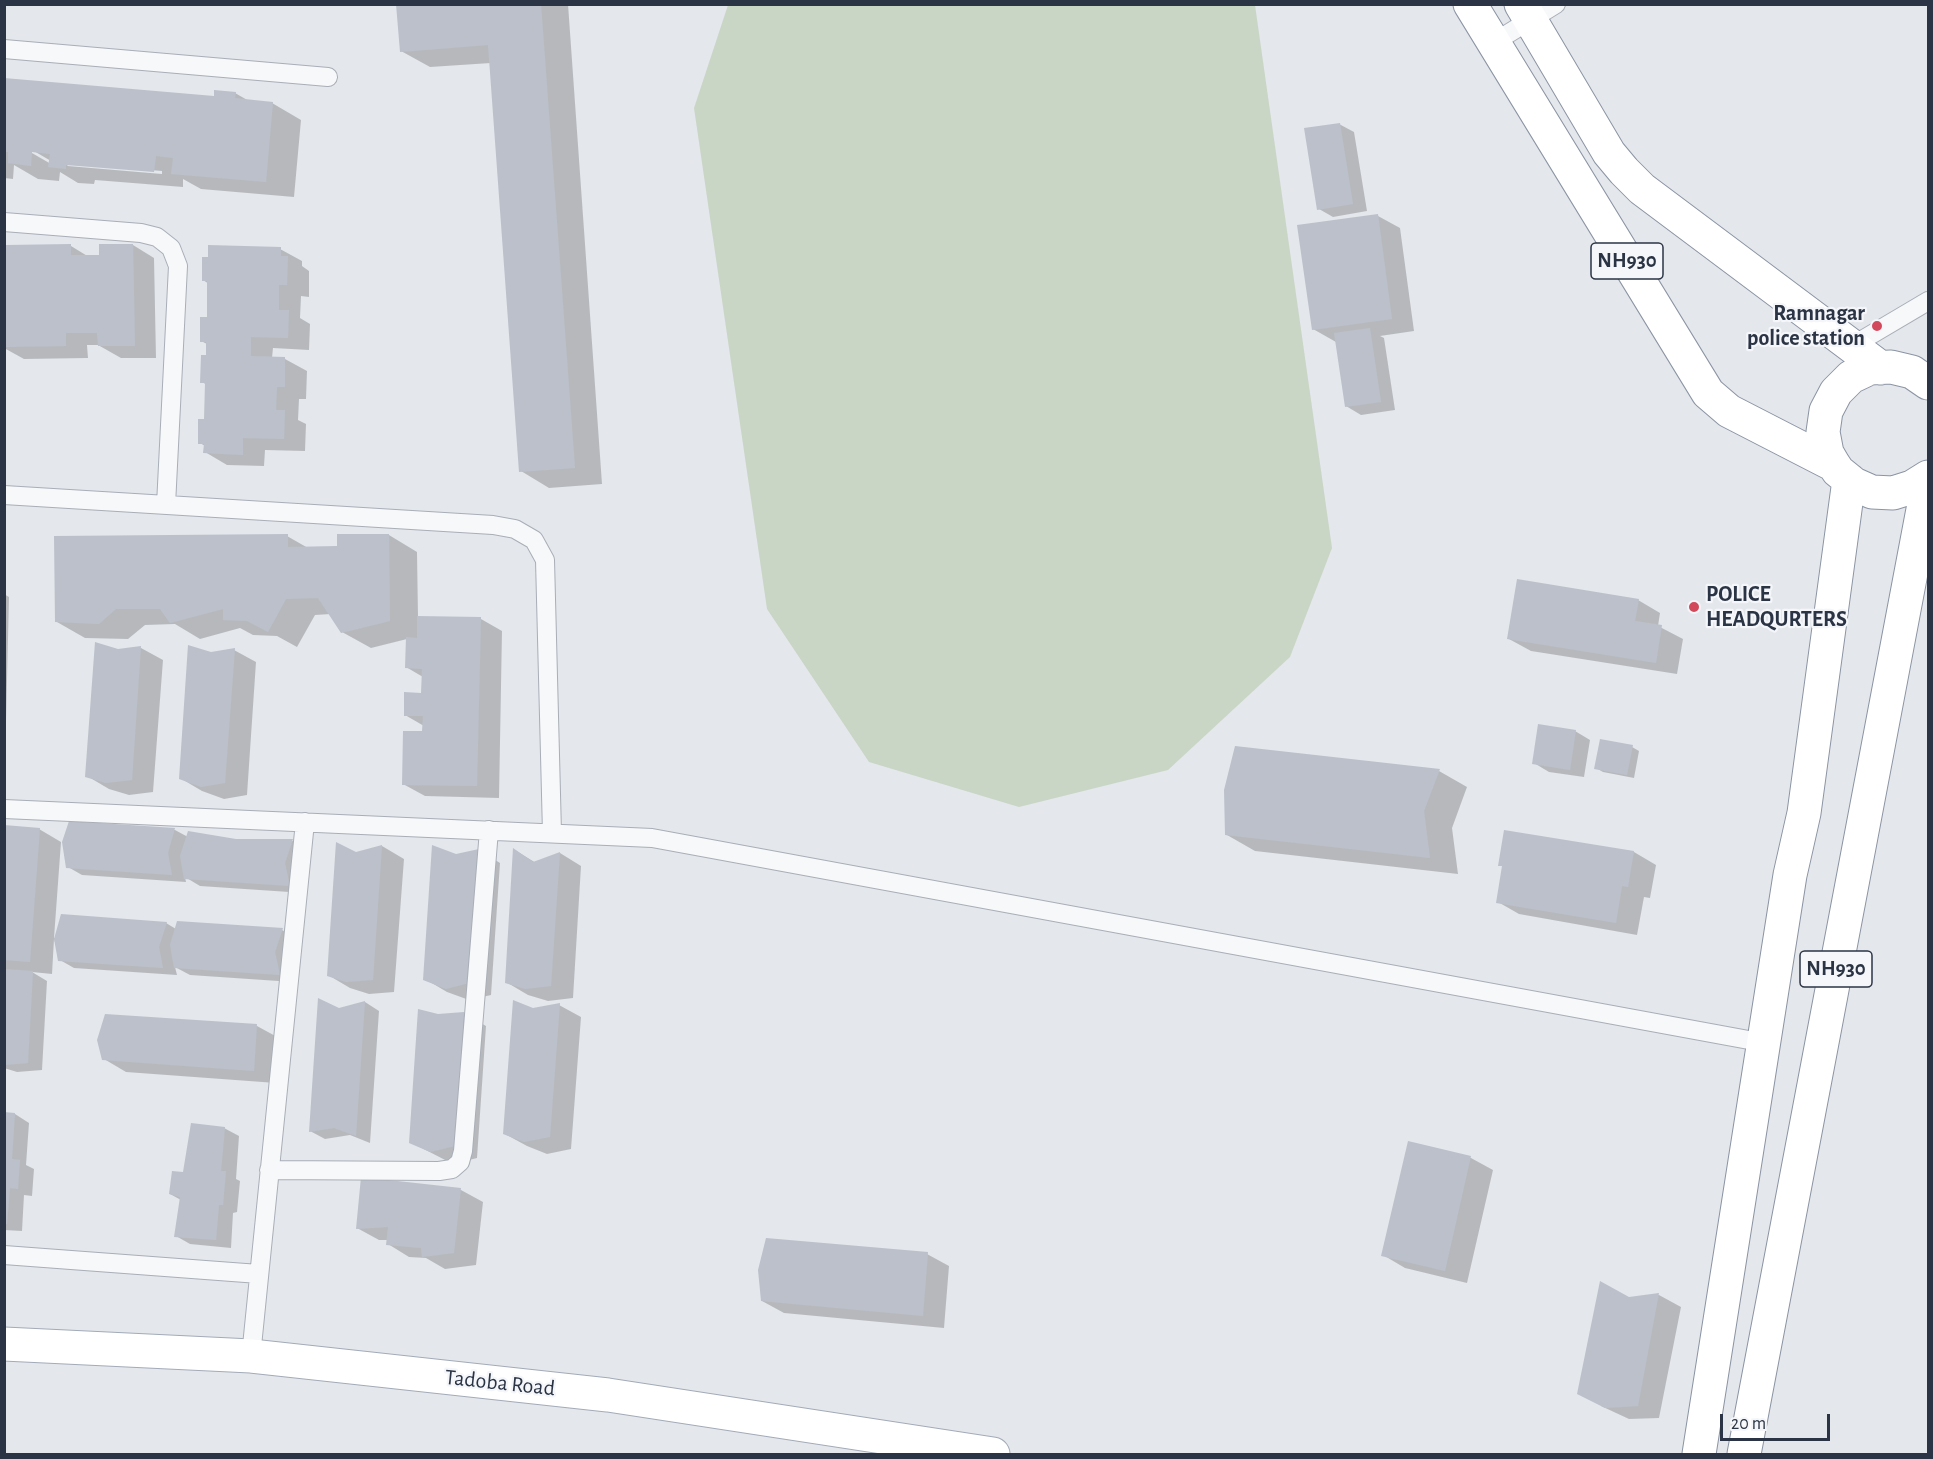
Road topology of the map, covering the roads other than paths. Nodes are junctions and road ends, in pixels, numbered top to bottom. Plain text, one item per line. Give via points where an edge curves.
1 (1470, 4) edge
2 (1536, 10) edge
3 (1493, 43) junction
4 (4, 49) edge
5 (328, 77) dead end
6 (4, 222) edge
7 (1929, 301) edge
8 (1852, 346) junction
9 (1881, 368) junction
10 (1929, 383) edge
11 (1842, 472) junction
12 (1929, 477) edge
13 (1929, 483) edge
14 (4, 495) edge
15 (166, 505) junction
16 (4, 809) edge
17 (305, 822) junction
18 (489, 830) junction
19 (552, 833) junction
20 (1765, 1043) junction
21 (269, 1170) junction
22 (4, 1255) edge
23 (259, 1274) junction
24 (4, 1344) edge
25 (251, 1356) junction
26 (993, 1455) edge
27 (1699, 1455) edge
28 (1744, 1455) edge

1 - 3 main road, NH930
2 - 3 lane
2 - 8 main road, NH930 via 1609,153 1624,171 1642,189
3 - 11 main road, NH930 via 1708,393 1729,411
4 - 5 lane
6 - 15 lane via 141,232 157,237 171,248 178,266
7 - 8 lane
8 - 9 main road, NH930
9 - 10 main road, NH930 via 1891,366 1912,372
9 - 11 main road, NH930 via 1870,368 1851,377 1836,392 1826,411 1823,432 1827,453
11 - 12 main road, NH930 via 1854,484 1872,492 1893,493
11 - 20 main road, NH930 via 1804,813 1790,875
13 - 28 main road, NH930
14 - 15 lane
15 - 19 lane via 493,525 515,529 534,540 545,560
16 - 17 lane
17 - 18 lane
17 - 21 lane
18 - 19 lane
18 - 21 lane via 464,1151 460,1162 452,1169 440,1171
19 - 20 lane via 652,838
20 - 27 main road, NH930
21 - 23 lane
22 - 23 lane
23 - 25 lane
24 - 25 main road, Tadoba Road
25 - 26 main road, Tadoba Road via 608,1395

